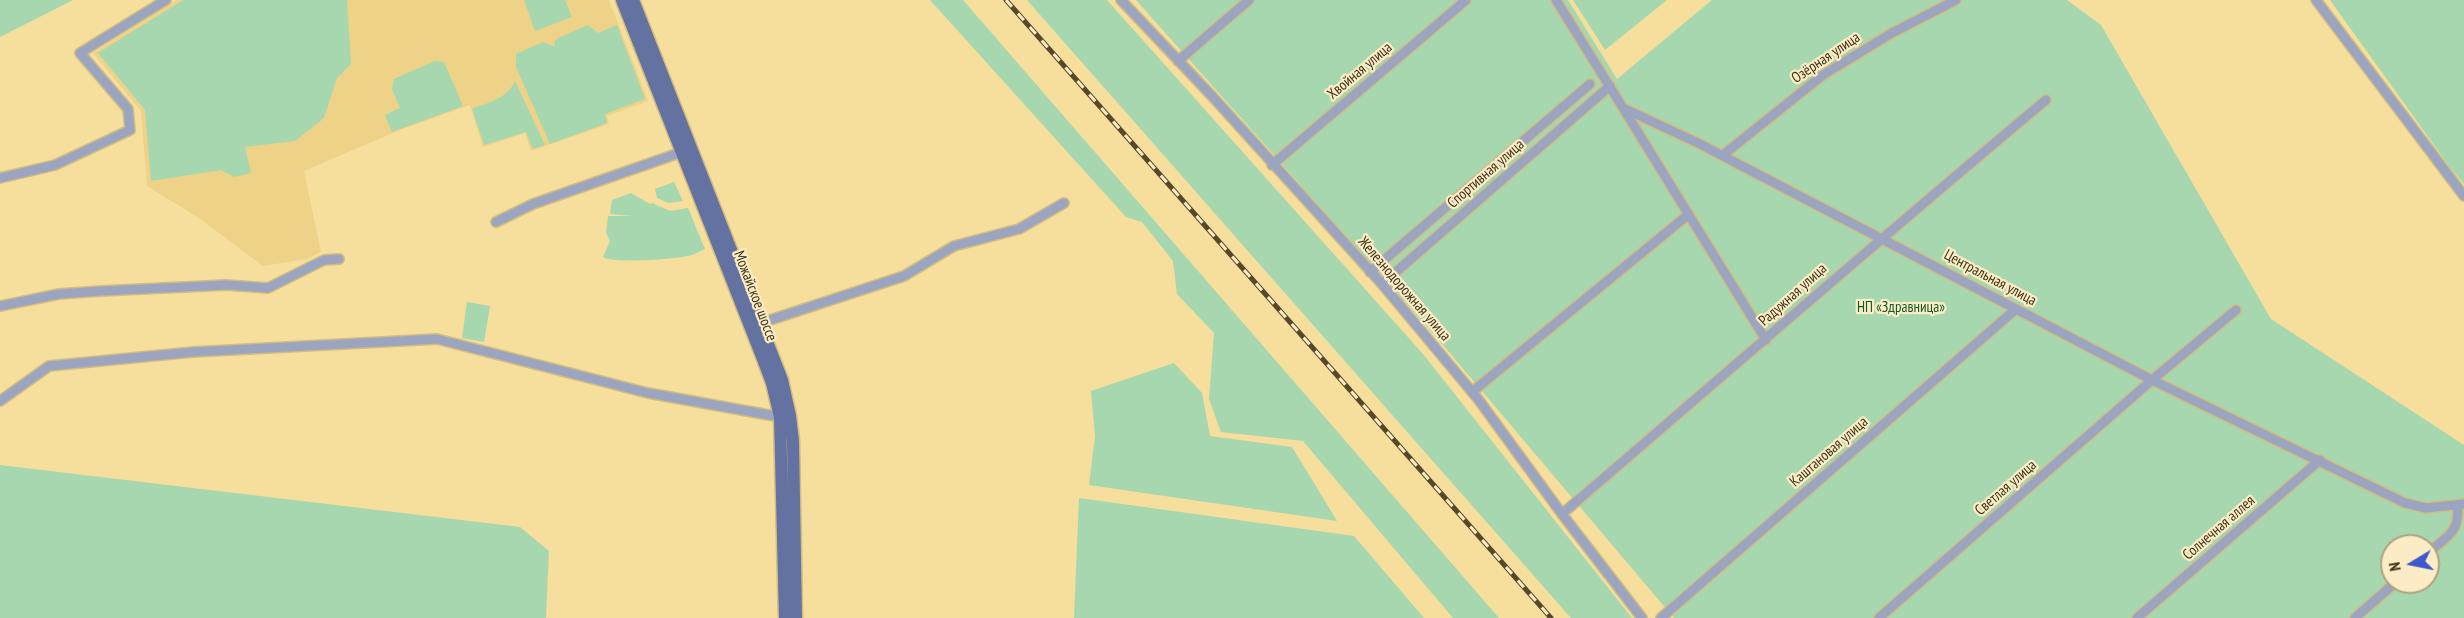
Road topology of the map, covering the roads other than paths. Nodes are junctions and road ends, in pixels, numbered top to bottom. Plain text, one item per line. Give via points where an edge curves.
1 (166, 0) edge
2 (622, 0) edge
3 (633, 0) edge
4 (1121, 0) edge
5 (1249, 0) edge
6 (1466, 0) edge
7 (1556, 0) edge
8 (1956, 0) edge
9 (2316, 0) edge
10 (1178, 62) junction
11 (1590, 84) dead end
12 (1610, 86) junction
13 (2046, 100) dead end
14 (1623, 108) junction
15 (682, 152) junction
16 (1723, 155) junction
17 (1272, 165) junction
18 (0, 178) edge
19 (2464, 196) edge
20 (1065, 202) dead end
21 (1689, 214) junction
22 (496, 222) dead end
23 (1881, 238) junction
24 (339, 259) dead end
25 (1371, 272) junction
26 (1382, 284) junction
27 (0, 306) edge
28 (2016, 309) junction
29 (2236, 310) dead end
30 (761, 323) junction
31 (1766, 340) junction
32 (2152, 380) junction
33 (1472, 392) junction
34 (0, 400) edge
35 (780, 417) junction
36 (2320, 460) junction
37 (2460, 505) edge
38 (1562, 514) junction
39 (2440, 542) edge
40 (2382, 594) edge
41 (786, 618) edge
42 (796, 618) edge
43 (1642, 618) edge
44 (1661, 618) edge
45 (1879, 618) edge
46 (2137, 618) edge
47 (2355, 618) edge

1 - 18 street via 81,53 128,109 130,130 55,165
2 - 15 main road, Можайское шоссе
3 - 30 main road, Можайское шоссе
4 - 10 street, Железнодорожная улица
5 - 10 street
6 - 17 street, Хвойная улица
7 - 12 street
8 - 16 street, Озёрная улица via 1823,75
9 - 19 street
10 - 17 street, Железнодорожная улица
11 - 25 street
12 - 14 street
12 - 26 street, Спортивная улица
13 - 23 street, Радужная улица
14 - 16 street, Центральная улица
14 - 21 street
15 - 22 street via 532,204
15 - 35 main road, Можайское шоссе via 772,383
16 - 23 street, Центральная улица
17 - 25 street, Железнодорожная улица
20 - 30 street via 1019,229 954,246 904,276
21 - 31 street
21 - 33 street
23 - 28 street, Центральная улица
23 - 31 street, Радужная улица
24 - 27 street via 324,260 268,288 226,285 101,291 59,294
25 - 26 street, Железнодорожная улица
26 - 33 street, Железнодорожная улица
28 - 32 street, Центральная улица
28 - 44 street, Каштановая улица
29 - 32 street, Светлая улица
30 - 42 main road, Можайское шоссе via 782,380 790,416
31 - 38 street, Радужная улица
32 - 36 street, Центральная улица
32 - 45 street, Светлая улица
33 - 38 street, Железнодорожная улица
34 - 35 street via 49,366 193,351 437,339 648,393
35 - 41 main road, Можайское шоссе
36 - 37 street, Центральная улица via 2405,504 2426,508
36 - 46 street, Солнечная аллея
37 - 39 street via 2453,531
38 - 43 street, Железнодорожная улица
40 - 47 street

